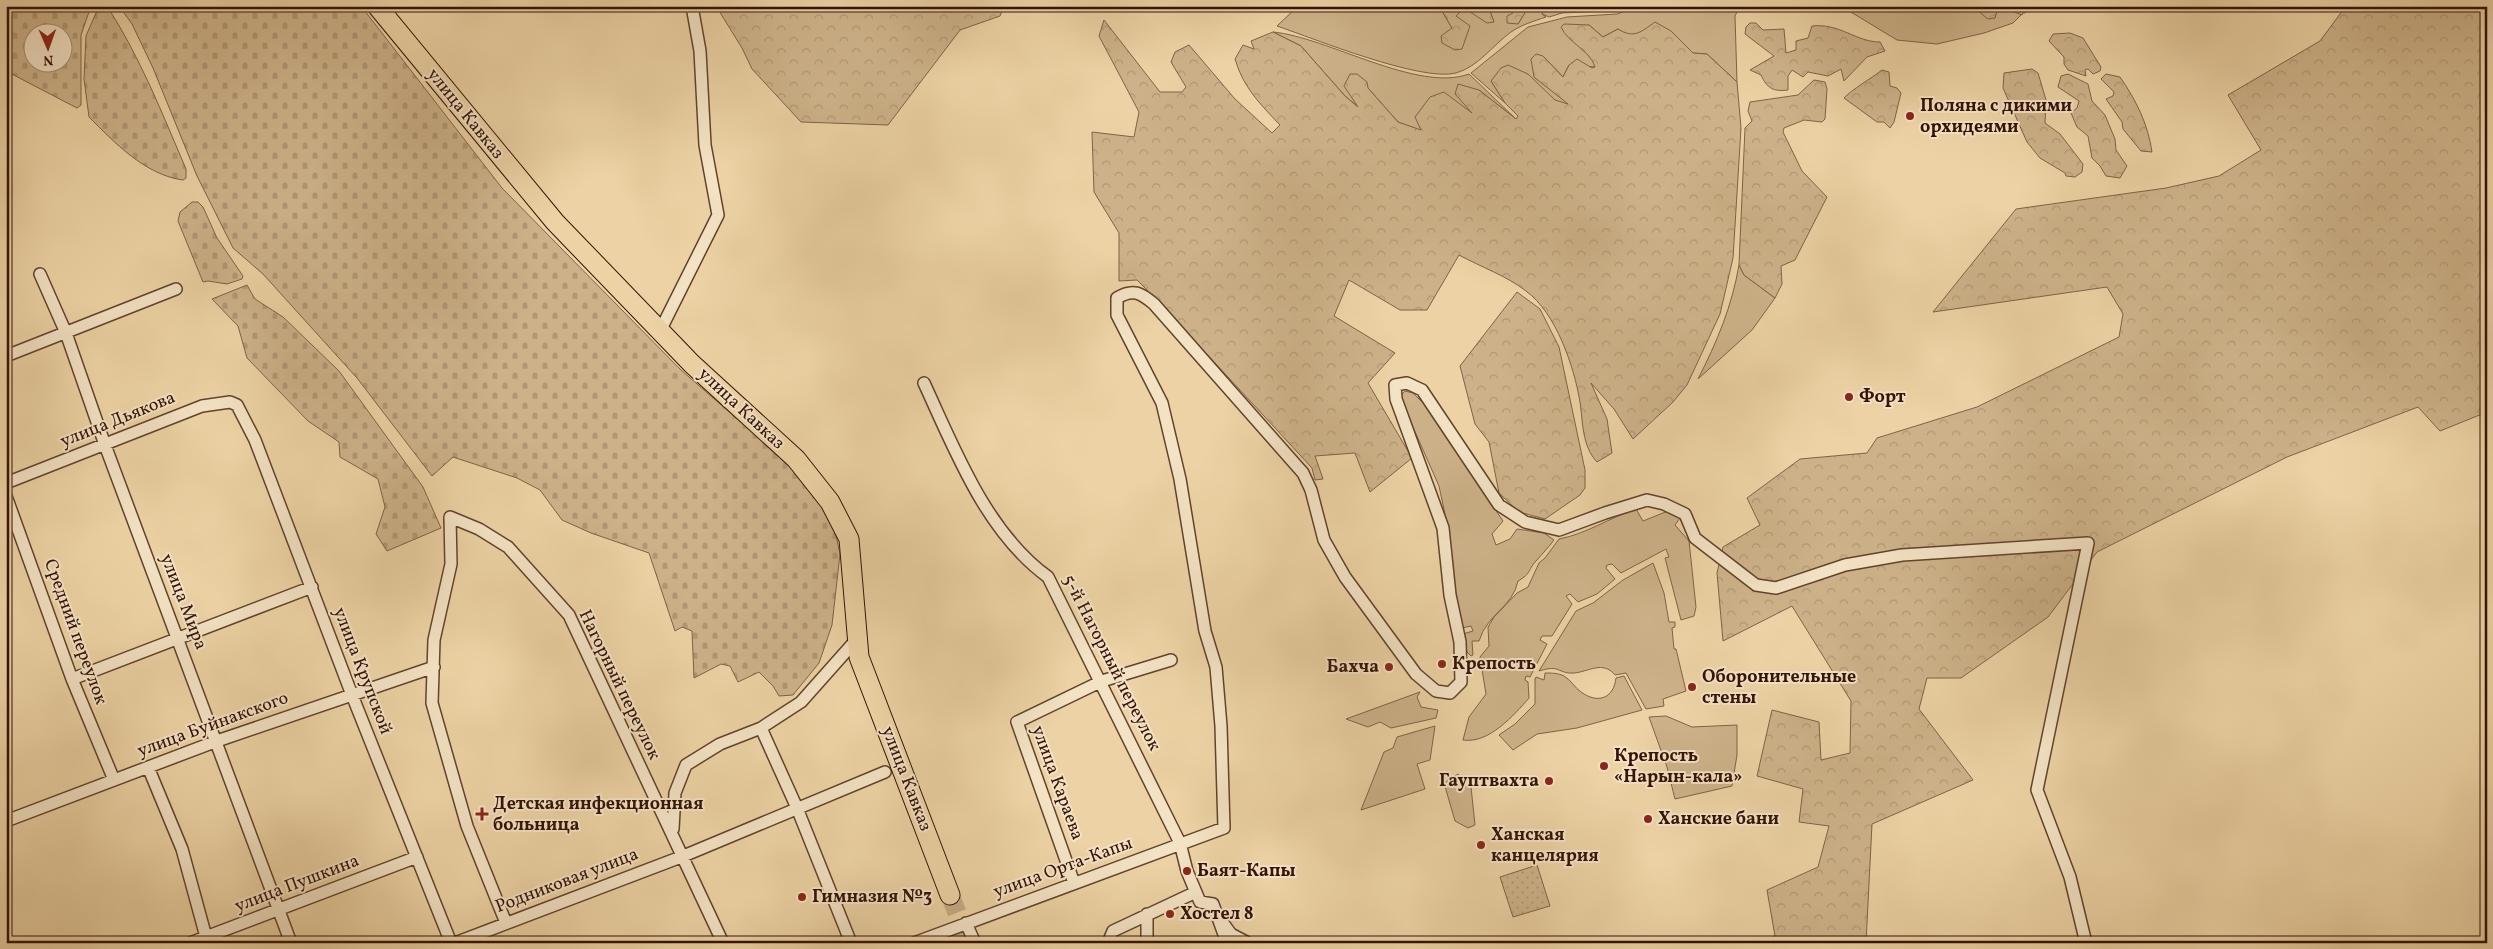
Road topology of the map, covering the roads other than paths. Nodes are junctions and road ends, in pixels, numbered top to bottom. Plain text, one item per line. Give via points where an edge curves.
1 (377, 6) edge
2 (692, 6) edge
3 (40, 274) dead end
4 (176, 289) dead end
5 (660, 331) junction
6 (66, 333) junction
7 (6, 356) edge
8 (924, 383) dead end
9 (242, 411) joint
10 (104, 445) junction
11 (6, 483) edge
12 (6, 496) edge
13 (312, 587) junction
14 (178, 638) junction
15 (857, 639) junction
16 (1171, 660) dead end
17 (434, 667) junction
18 (72, 679) junction
19 (1102, 681) junction
20 (352, 695) junction
21 (761, 728) junction
22 (217, 741) junction
23 (148, 767) junction
24 (885, 772) dead end
25 (114, 780) junction
26 (797, 808) junction
27 (6, 821) edge
28 (674, 836) junction
29 (1180, 843) junction
30 (417, 857) junction
31 (681, 857) junction
32 (1074, 883) junction
33 (1196, 892) junction
34 (950, 895) tunnel mouth
35 (279, 910) junction
36 (1147, 914) junction
37 (1218, 915) junction
38 (506, 923) junction
39 (966, 923) junction
40 (206, 937) junction
41 (190, 943) edge
42 (291, 943) edge
43 (453, 943) edge
44 (723, 943) edge
45 (851, 943) edge
46 (914, 943) edge
47 (975, 943) edge
48 (1108, 943) edge
49 (1147, 943) edge
50 (1227, 943) edge
51 (1248, 943) edge
52 (2086, 943) edge

1 - 5 highway, улица Кавказ via 527,191
2 - 5 street via 700,50 705,145 718,215
3 - 6 street, улица Мира
4 - 6 street
5 - 15 highway, улица Кавказ via 796,459 830,502 849,539
6 - 7 street
6 - 10 street, улица Мира
8 - 19 street, 5-й Нагорный переулок via 981,502 1031,564 1048,577
9 - 10 street, улица Дьякова via 230,402 202,406
9 - 13 street, улица Крупской
10 - 11 street, улица Дьякова
10 - 14 street, улица Мира
12 - 18 street, Средний переулок
13 - 14 street
13 - 20 street, улица Крупской
14 - 18 street
14 - 22 street, улица Мира
15 - 21 street via 800,702
15 - 34 highway, улица Кавказ via 859,658 869,687
16 - 19 street
17 - 20 street, улица Буйнакского
17 - 28 street, Нагорный переулок via 434,640 451,564 450,517 508,547 569,615
17 - 38 street via 432,703 467,826
18 - 25 street, Средний переулок
19 - 29 street, 5-й Нагорный переулок
19 - 32 street, улица Караева via 1017,722
20 - 22 street, улица Буйнакского
20 - 30 street, улица Крупской
21 - 26 street
21 - 28 street via 720,744 686,765 675,793
22 - 23 street, улица Буйнакского
22 - 35 street, улица Мира
23 - 25 street, улица Буйнакского
23 - 40 street via 182,849
24 - 26 street, Родниковая улица
25 - 27 street, улица Буйнакского
26 - 31 street, Родниковая улица
26 - 45 street
28 - 31 street, Нагорный переулок
29 - 32 street, улица Орта-Капы
29 - 33 street, 5-й Нагорный переулок
29 - 52 street, улица Орта-Капы via 1224,828 1216,667 1205,630 1180,479 1162,403 1117,315 1117,298 1126,292 1140,292 1154,304 1303,473 1311,490 1324,540 1345,577 1416,674 1441,693 1450,694 1461,682 1460,642 1450,595 1443,528 1394,386 1407,383 1422,390 1499,505 1525,522 1559,530 1647,500 1664,504 1685,514 1694,538 1756,585 1776,588 1845,565 1902,555 2088,542 2037,790 2070,878
30 - 35 street, улица Пушкина
30 - 43 street, улица Крупской
31 - 38 street, Родниковая улица
31 - 44 street, Нагорный переулок
32 - 39 street, улица Орта-Капы
33 - 36 street
33 - 37 street via 1200,902 1213,904
35 - 40 street, улица Пушкина
35 - 42 street, улица Мира
36 - 48 street via 1113,931
36 - 49 street
37 - 50 street
37 - 51 street via 1231,934
38 - 43 street, Родниковая улица
39 - 46 street, улица Орта-Капы
39 - 47 street
40 - 41 street, улица Пушкина

